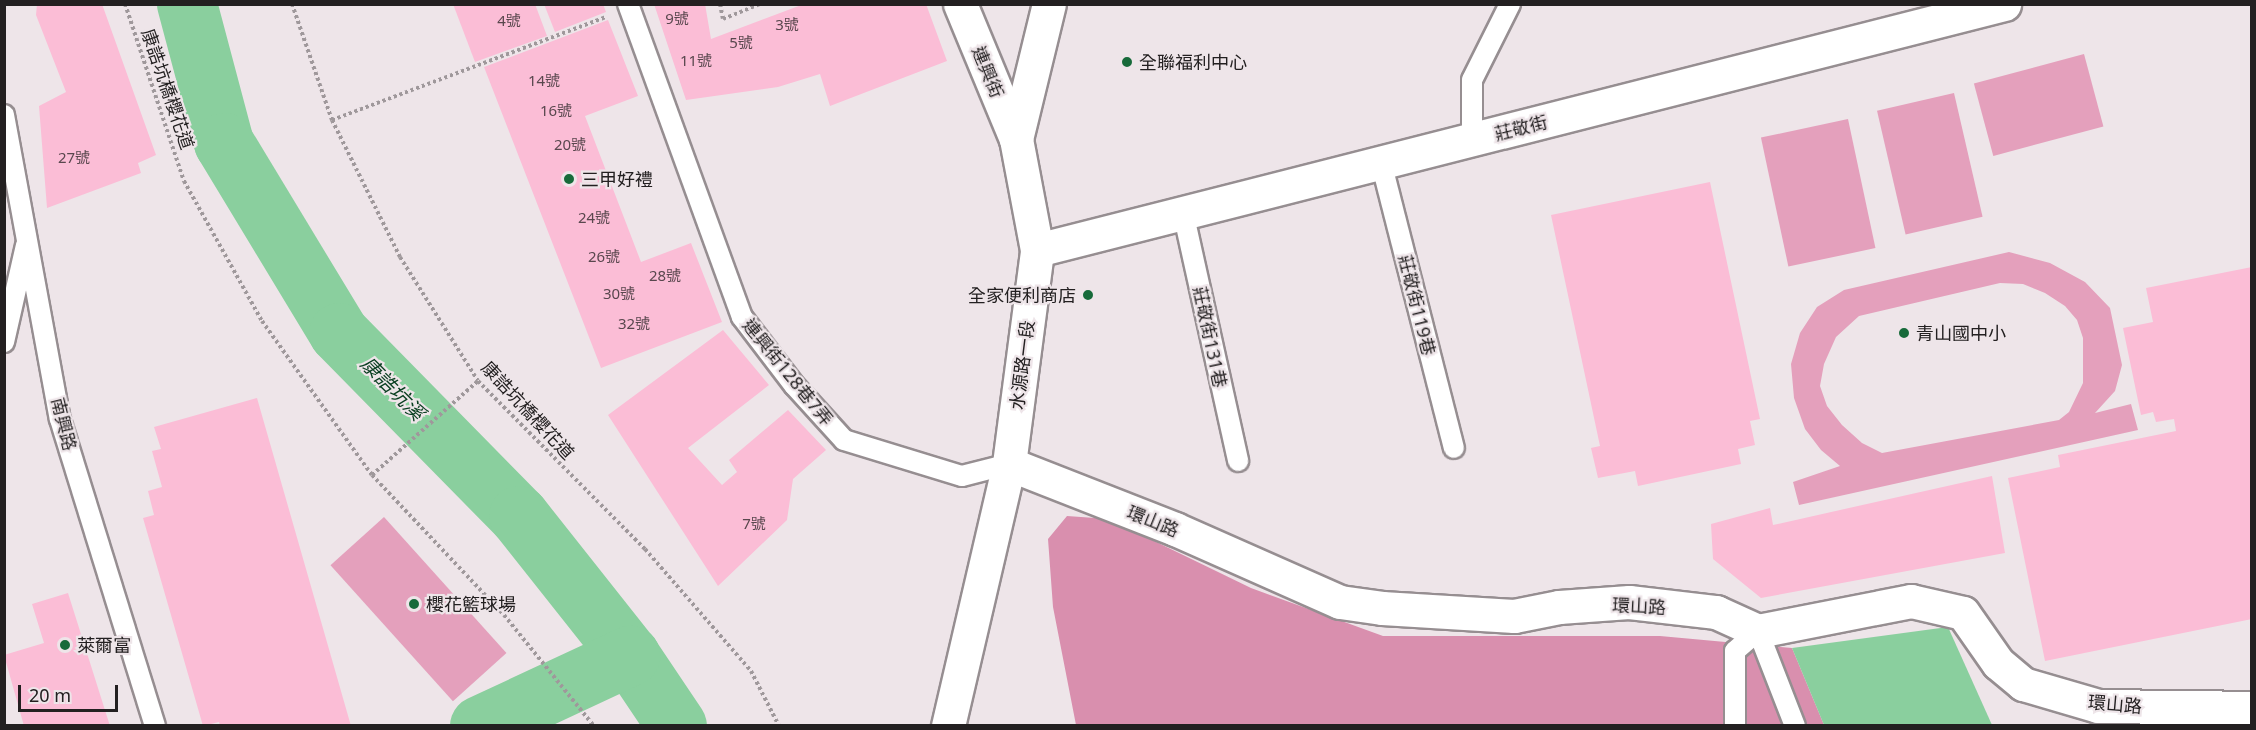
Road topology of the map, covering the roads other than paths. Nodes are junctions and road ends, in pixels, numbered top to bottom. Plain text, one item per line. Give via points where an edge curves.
1 (960, 4) edge
2 (1049, 4) edge
3 (1510, 4) edge
4 (2004, 4) edge
5 (629, 6) edge
6 (4, 115) edge
7 (1016, 139) junction
8 (1472, 140) junction
9 (1381, 162) junction
10 (1183, 212) junction
11 (27, 236) junction
12 (1037, 250) junction
13 (4, 342) edge
14 (1454, 448) dead end
15 (1238, 461) dead end
16 (1010, 464) junction
17 (1758, 631) junction
18 (2252, 708) edge
19 (155, 726) edge
20 (948, 726) edge
21 (1734, 726) edge
22 (1795, 726) edge

1 - 7 street, 連興街
2 - 7 street, 水源路一段
3 - 8 lane via 1472,80
4 - 8 street, 莊敬街
5 - 16 lane, 連興街128巷7弄 via 742,317 794,385 844,440 962,476
6 - 11 lane, 南興路
7 - 12 street, 水源路一段
8 - 9 street, 莊敬街
9 - 10 street, 莊敬街
9 - 14 lane, 莊敬街119巷
10 - 12 street, 莊敬街
10 - 15 lane, 莊敬街131巷
11 - 13 lane
11 - 19 lane, 南興路 via 60,419
12 - 16 street, 水源路一段
16 - 17 street, 環山路 via 1175,529 1340,602 1514,616 1559,607 1629,602 1716,612
16 - 20 street, 水源路一段
17 - 18 street, 環山路 via 1911,601 1963,613 1998,663 2024,684 2098,706
17 - 21 lane via 1736,651
17 - 22 lane

